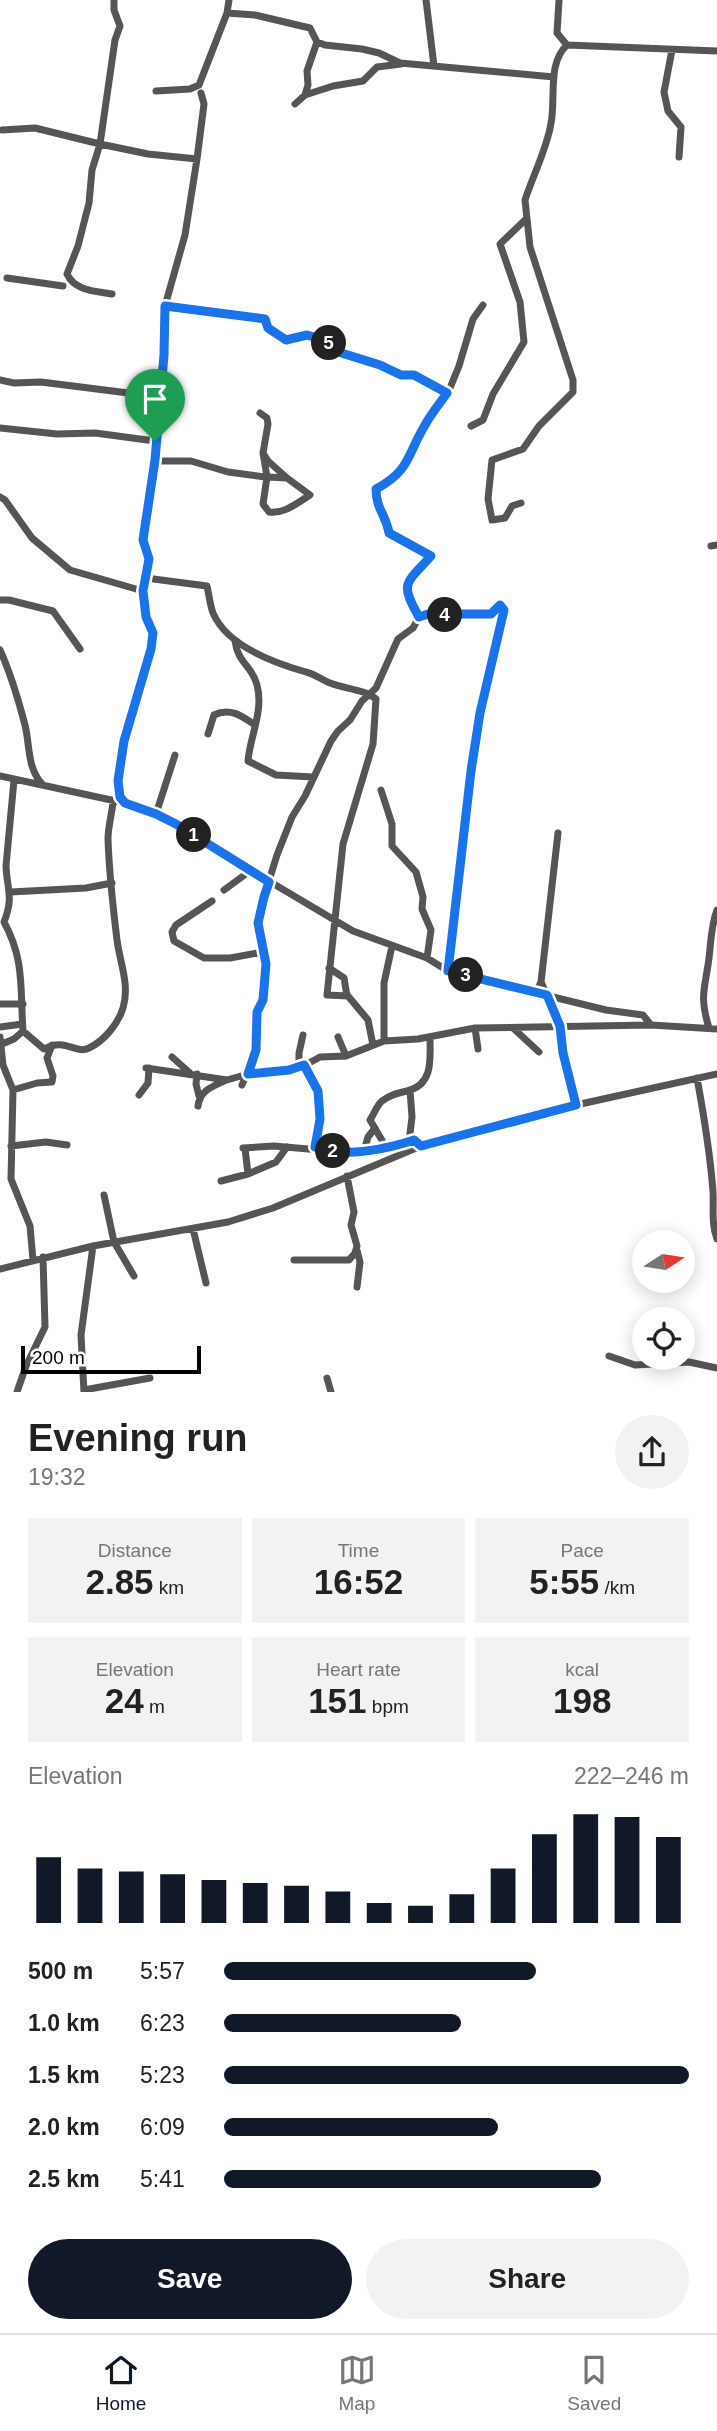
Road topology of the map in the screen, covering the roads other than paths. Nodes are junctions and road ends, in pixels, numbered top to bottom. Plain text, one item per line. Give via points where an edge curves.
1 (114, 0) edge
2 (229, 0) edge
3 (426, 0) edge
4 (559, 0) edge
5 (227, 13) junction
6 (317, 42) junction
7 (567, 46) junction
8 (672, 50) junction
9 (717, 51) edge
10 (402, 64) junction
11 (434, 66) junction
12 (554, 78) junction
13 (200, 89) junction
14 (156, 91) dead end
15 (305, 95) junction
16 (295, 104) dead end
17 (2, 130) dead end
18 (100, 144) junction
19 (679, 157) dead end
20 (197, 159) junction
21 (526, 219) junction
22 (68, 276) junction
23 (7, 278) dead end
24 (64, 286) junction
25 (78, 287) junction
26 (112, 294) dead end
27 (483, 305) dead end
28 (165, 306) junction
29 (0, 380) edge
30 (447, 393) junction
31 (160, 397) junction
32 (260, 413) dead end
33 (471, 426) dead end
34 (0, 428) edge
35 (155, 441) junction
36 (263, 453) junction
37 (155, 460) junction
38 (267, 477) junction
39 (287, 478) junction
40 (0, 497) edge
41 (521, 503) dead end
42 (146, 578) junction
43 (143, 591) junction
44 (0, 598) edge
45 (419, 617) junction
46 (235, 641) junction
47 (80, 649) dead end
48 (0, 650) edge
49 (2, 659) edge
50 (370, 694) junction
51 (255, 725) junction
52 (208, 734) dead end
53 (175, 755) dead end
54 (0, 776) edge
55 (313, 777) junction
56 (14, 780) junction
57 (42, 785) junction
58 (381, 790) dead end
59 (113, 802) junction
60 (125, 803) junction
61 (156, 814) junction
62 (558, 833) dead end
63 (250, 871) junction
64 (269, 882) junction
65 (112, 883) junction
66 (224, 890) dead end
67 (11, 892) junction
68 (212, 901) dead end
69 (717, 910) edge
70 (336, 921) junction
71 (2, 923) edge
72 (353, 931) junction
73 (332, 941) junction
74 (392, 946) junction
75 (264, 952) junction
76 (427, 958) junction
77 (329, 968) junction
78 (448, 971) junction
79 (541, 982) junction
80 (536, 993) junction
81 (547, 995) junction
82 (347, 996) junction
83 (0, 1004) edge
84 (23, 1004) junction
85 (651, 1024) junction
86 (560, 1026) junction
87 (0, 1027) edge
88 (22, 1028) junction
89 (475, 1028) junction
90 (512, 1028) junction
91 (713, 1029) edge
92 (303, 1035) dead end
93 (338, 1037) dead end
94 (430, 1037) junction
95 (414, 1040) junction
96 (1, 1041) edge
97 (384, 1041) junction
98 (52, 1045) junction
99 (373, 1045) junction
100 (478, 1049) dead end
101 (539, 1052) dead end
102 (430, 1054) junction
103 (346, 1056) junction
104 (172, 1058) dead end
105 (302, 1066) junction
106 (193, 1074) junction
107 (248, 1074) junction
108 (717, 1074) edge
109 (697, 1079) junction
110 (227, 1080) junction
111 (242, 1085) dead end
112 (13, 1090) junction
113 (410, 1090) junction
114 (139, 1095) dead end
115 (199, 1096) junction
116 (576, 1105) junction
117 (198, 1106) dead end
118 (375, 1128) junction
119 (409, 1142) junction
120 (713, 1142) edge
121 (67, 1145) dead end
122 (11, 1146) junction
123 (421, 1146) junction
124 (286, 1147) junction
125 (386, 1147) junction
126 (317, 1148) junction
127 (364, 1151) junction
128 (248, 1174) junction
129 (347, 1176) junction
130 (221, 1181) dead end
131 (104, 1195) dead end
132 (193, 1229) junction
133 (717, 1239) edge
134 (114, 1242) junction
135 (93, 1246) junction
136 (356, 1249) junction
137 (43, 1257) junction
138 (33, 1260) junction
139 (294, 1260) dead end
140 (0, 1269) edge
141 (134, 1276) dead end
142 (206, 1283) dead end
143 (357, 1287) dead end
144 (609, 1356) dead end
145 (717, 1368) edge
146 (150, 1378) dead end
147 (327, 1378) dead end
148 (18, 1391) edge
149 (84, 1391) edge
150 (331, 1391) edge

1 - 18 street via 120,26
2 - 5 street
3 - 11 street
4 - 7 street via 557,33
5 - 6 street via 310,29
5 - 13 street
6 - 10 street via 379,53
6 - 15 street
7 - 8 street
7 - 12 street via 560,51
8 - 9 street
8 - 19 street via 664,92 668,111 681,127
10 - 11 street
10 - 15 street via 377,67 363,81
11 - 12 street
12 - 21 street via 551,124 525,200
13 - 14 street
13 - 20 street via 204,104
15 - 16 street
17 - 18 street via 35,128
18 - 20 street
18 - 22 street
20 - 28 street
21 - 33 street via 500,244 520,302 524,342 483,420
21 - 41 street via 573,392 539,426 523,450 492,460 488,499 492,520 505,517 512,506
22 - 24 street
22 - 25 street
23 - 24 street
24 - 25 street
25 - 26 street
27 - 30 street via 473,320
28 - 30 street via 265,319 268,328 286,340 307,335 328,341 335,351 401,375 414,375
28 - 31 street
29 - 31 street
30 - 45 street via 404,468 376,489 378,511 387,520 389,533 431,556 405,586
31 - 35 street
32 - 36 street via 268,424
34 - 35 street
35 - 37 street
36 - 38 street
36 - 39 street
37 - 38 street via 191,461
37 - 42 street via 144,520 143,540 149,559
38 - 39 street
38 - 39 street via 263,504 269,512 278,513 310,495
40 - 43 street via 32,538 70,570
42 - 43 street
42 - 46 street via 207,586 213,612
43 - 60 street via 153,633 124,741 118,781
44 - 47 street via 53,611
45 - 50 street via 398,639
45 - 78 street via 491,614 500,605 504,610 475,748
46 - 50 street via 284,667
46 - 51 street via 238,656 258,685
48 - 49 street
49 - 57 street via 25,726 32,767
50 - 55 street via 338,731
50 - 70 street via 377,703 375,732 346,831
51 - 52 street via 221,711 214,715
51 - 55 street via 248,761 276,775
53 - 61 street
54 - 56 street
55 - 64 street via 284,836
56 - 57 street
56 - 67 street via 6,866
57 - 59 street
58 - 76 street via 392,824 391,846 416,872 431,930
59 - 60 street
59 - 65 street via 108,838
60 - 61 street
61 - 63 street
62 - 79 street
63 - 64 street
63 - 66 street
64 - 70 street
64 - 75 street via 258,923
65 - 67 street
65 - 98 street via 126,988 122,1009 109,1034 89,1049
67 - 71 street
68 - 75 street via 176,925 174,942 204,958
69 - 91 street via 702,999
70 - 72 street
70 - 73 street
71 - 84 street via 16,948
72 - 73 street via 340,932
72 - 74 street
73 - 77 street
74 - 76 street
74 - 97 street via 384,983
75 - 107 street via 263,1000
76 - 78 street
77 - 82 street via 344,978
77 - 82 street via 327,995
78 - 80 street
79 - 80 street
79 - 81 street
80 - 81 street
81 - 85 street via 643,1015
81 - 86 street
82 - 99 street via 368,1020
83 - 84 street
84 - 88 street
85 - 86 street
85 - 91 street
86 - 90 street
86 - 116 street
87 - 88 street
88 - 96 street via 14,1039
88 - 98 street via 44,1049
89 - 90 street
89 - 94 street
89 - 100 street
90 - 101 street
92 - 105 street
93 - 103 street
94 - 95 street
94 - 102 street
95 - 97 street
95 - 102 street
96 - 112 street via 3,1065
97 - 99 street
98 - 112 street via 47,1058 52,1082
99 - 103 street
102 - 113 street via 425,1081
103 - 105 street via 320,1057
104 - 106 street
105 - 107 street
105 - 126 street via 318,1091
106 - 110 street
106 - 114 street via 147,1068 148,1083
106 - 115 street
107 - 110 street
107 - 111 street
108 - 109 street
109 - 116 street
109 - 120 street
110 - 115 street
112 - 122 street
113 - 118 street via 380,1102 370,1119
113 - 119 street
115 - 117 street
116 - 123 street
118 - 125 street
118 - 127 street
119 - 123 street
119 - 125 street
120 - 133 street via 712,1217
121 - 122 street
122 - 138 street via 11,1179 30,1226
123 - 129 street
124 - 126 street
124 - 128 street via 276,1162
124 - 128 street via 244,1148
125 - 127 street
126 - 127 street
128 - 130 street
129 - 132 street via 273,1208
129 - 136 street
131 - 134 street
132 - 134 street
132 - 142 street
134 - 135 street
134 - 141 street
135 - 137 street
135 - 149 street via 81,1335
136 - 139 street via 349,1260
136 - 143 street via 360,1262
137 - 138 street
137 - 148 street via 45,1327
138 - 140 street
144 - 145 street via 635,1365 689,1362
146 - 149 street
147 - 150 street

